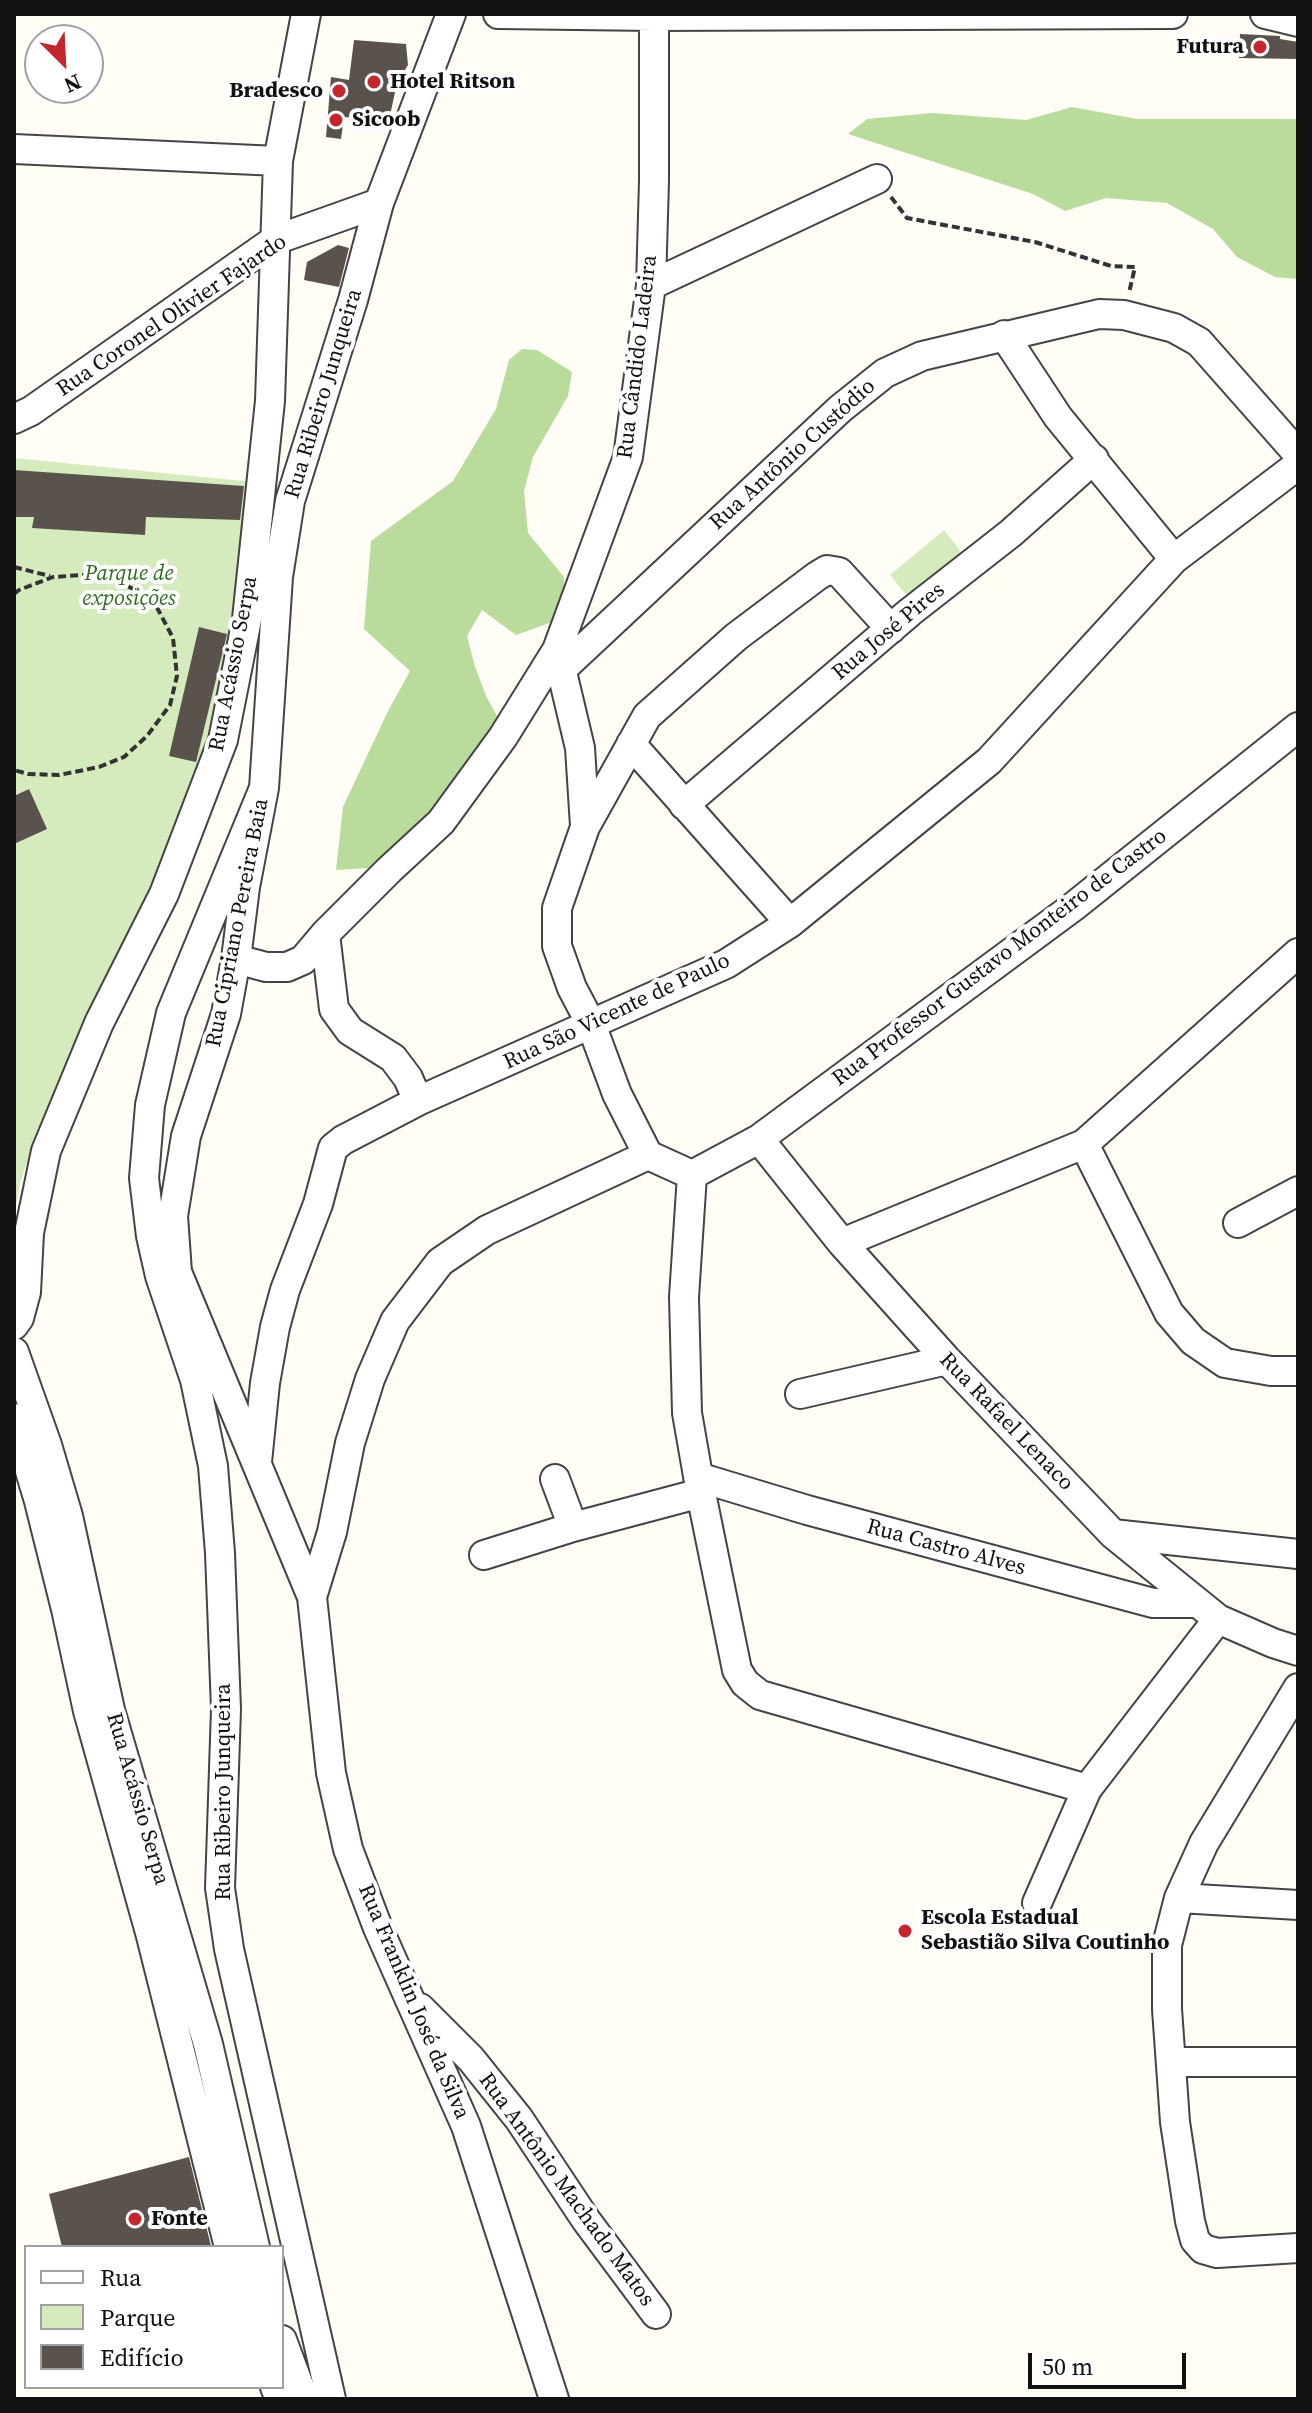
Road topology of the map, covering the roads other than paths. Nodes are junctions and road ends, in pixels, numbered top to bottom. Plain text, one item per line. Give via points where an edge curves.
1 (306, 14) edge
2 (451, 14) edge
3 (498, 14) edge
4 (1173, 14) edge
5 (1265, 14) edge
6 (654, 16) junction
7 (1298, 22) edge
8 (14, 149) edge
9 (278, 161) junction
10 (877, 179) road end
11 (379, 203) junction
12 (275, 240) junction
13 (651, 285) junction
14 (1004, 335) junction
15 (14, 419) edge
16 (1298, 454) edge
17 (1094, 459) junction
18 (1298, 465) edge
19 (1174, 559) junction
20 (891, 629) junction
21 (560, 659) junction
22 (1298, 727) edge
23 (631, 744) junction
24 (264, 788) junction
25 (684, 805) junction
26 (585, 827) junction
27 (790, 923) junction
28 (325, 934) junction
29 (1298, 953) edge
30 (236, 959) junction
31 (591, 1024) junction
32 (418, 1101) junction
33 (759, 1139) junction
34 (1084, 1144) junction
35 (648, 1155) junction
36 (692, 1175) junction
37 (1298, 1191) edge
38 (1238, 1223) dead end
39 (842, 1243) junction
40 (168, 1274) junction
41 (14, 1325) edge
42 (14, 1352) edge
43 (947, 1360) junction
44 (1298, 1371) edge
45 (800, 1394) dead end
46 (14, 1418) edge
47 (257, 1462) junction
48 (555, 1479) dead end
49 (699, 1485) junction
50 (573, 1527) junction
51 (1113, 1534) junction
52 (1298, 1554) edge
53 (484, 1555) dead end
54 (312, 1597) junction
55 (1207, 1611) junction
56 (1298, 1651) edge
57 (1298, 1688) edge
58 (99, 1710) junction
59 (1087, 1789) junction
60 (1179, 1898) junction
61 (1037, 1903) dead end
62 (1298, 1905) edge
63 (163, 1932) junction
64 (409, 1996) junction
65 (1171, 2062) junction
66 (1298, 2062) edge
67 (229, 2245) edge
68 (255, 2245) edge
69 (1298, 2248) edge
70 (656, 2314) dead end
71 (284, 2345) edge
72 (304, 2399) edge
73 (331, 2399) edge
74 (554, 2399) edge

1 - 9 street, Rua Acássio Serpa
2 - 11 street, Rua Ribeiro Junqueira
3 - 6 street
4 - 6 street
5 - 7 street
6 - 13 street, Rua Cândido Ladeira
8 - 9 street
9 - 12 street, Rua Acássio Serpa
10 - 13 street
11 - 12 street, Rua Coronel Olivier Fajardo
11 - 24 street, Rua Ribeiro Junqueira via 290,501 278,577
12 - 15 street, Rua Coronel Olivier Fajardo
12 - 41 street, Rua Acássio Serpa via 268,416 247,619 223,740 164,894 99,1023 46,1151 29,1233 26,1292
13 - 21 street, Rua Cândido Ladeira via 628,457
14 - 16 street, Rua Antônio Custódio via 1099,314 1174,328 1199,342
14 - 17 street via 1058,417
14 - 21 street, Rua Antônio Custódio via 922,356 885,373
17 - 19 street
17 - 20 street, Rua José Pires
18 - 19 street, Rua São Vicente de Paulo
19 - 27 street, Rua São Vicente de Paulo via 989,761
20 - 23 street via 839,572 827,570 736,637 658,706
20 - 25 street, Rua José Pires
21 - 26 street via 580,748
21 - 28 street via 441,822
22 - 33 street, Rua Professor Gustavo Monteiro de Castro via 1073,907
23 - 25 street
23 - 26 street
24 - 30 street, Rua Cipriano Pereira Baia
24 - 40 street, Rua Cipriano Pereira Baia via 171,1013 150,1105 144,1178
25 - 27 street
26 - 31 street via 557,908 557,946
27 - 31 street, Rua São Vicente de Paulo via 726,964
28 - 30 street via 303,960 287,967
28 - 32 street via 334,1009 350,1031 393,1058
29 - 34 street
30 - 40 street, Rua Cipriano Pereira Baia via 226,1014 186,1136
31 - 32 street, Rua São Vicente de Paulo
31 - 35 street via 617,1094
32 - 47 street, Rua São Vicente de Paulo via 343,1140 329,1155 318,1204 275,1327
33 - 36 street, Rua Professor Gustavo Monteiro de Castro
33 - 39 street, Rua Rafael Lenaco
34 - 39 street
34 - 44 street via 1169,1313 1193,1341 1225,1363
35 - 36 street
35 - 54 street via 487,1230 440,1262 395,1321 350,1443
36 - 49 street via 684,1297 687,1413
37 - 38 street
39 - 43 street, Rua Rafael Lenaco
40 - 47 street
40 - 73 street, Rua Ribeiro Junqueira via 213,1466 226,1709 220,1888
42 - 58 street, Rua Acássio Serpa via 68,1516
43 - 45 street
43 - 51 street, Rua Rafael Lenaco
46 - 58 street, Rua Acássio Serpa
47 - 54 street
48 - 50 street
49 - 50 street
49 - 55 street, Rua Castro Alves via 1153,1603
49 - 59 street via 737,1670 752,1689
50 - 53 street
51 - 52 street
51 - 55 street, Rua Rafael Lenaco
54 - 64 street, Rua Franklin José da Silva via 331,1773 348,1849
55 - 56 street, Rua Rafael Lenaco
55 - 59 street
57 - 60 street via 1204,1843
58 - 63 street, Rua Acássio Serpa
59 - 61 street
60 - 62 street
60 - 65 street via 1167,1945
63 - 67 street, Rua Acássio Serpa
63 - 68 street, Rua Acássio Serpa via 208,2044
64 - 70 street, Rua Antônio Machado Matos via 471,2059 519,2119
64 - 74 street, Rua Franklin José da Silva via 466,2126
65 - 66 street
65 - 69 street via 1175,2122 1195,2240 1217,2253
71 - 72 street

